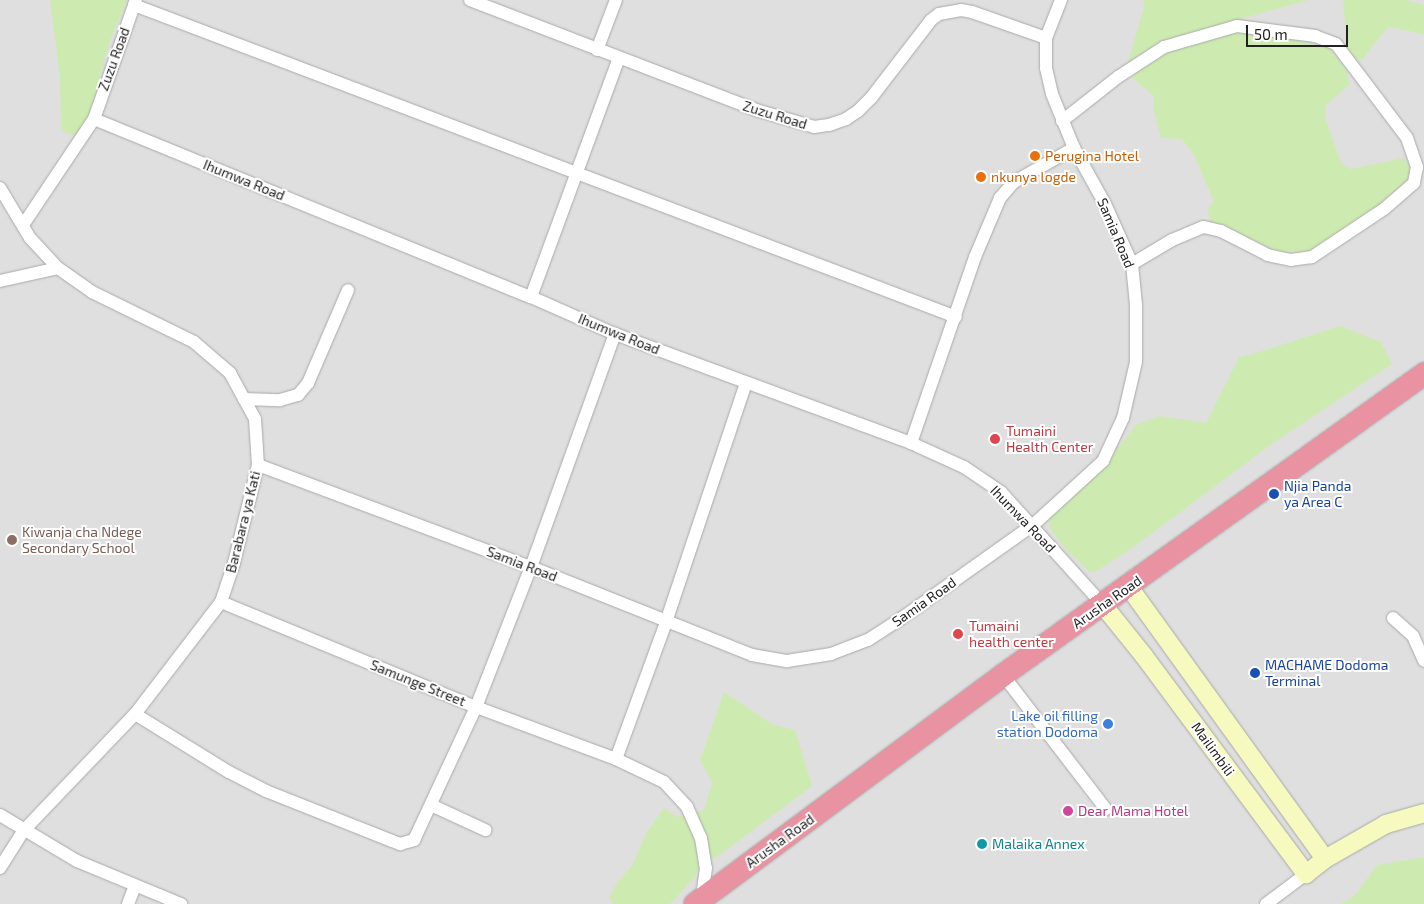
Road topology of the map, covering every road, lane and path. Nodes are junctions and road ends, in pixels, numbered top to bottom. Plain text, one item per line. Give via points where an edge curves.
1 (470, 0) edge
2 (616, 0) edge
3 (1061, 0) edge
4 (135, 3) edge
5 (1046, 38) junction
6 (597, 50) junction
7 (619, 58) junction
8 (94, 119) junction
9 (1062, 121) junction
10 (1074, 148) junction
11 (578, 172) junction
12 (0, 188) edge
13 (23, 225) junction
14 (1132, 264) junction
15 (58, 268) junction
16 (0, 281) edge
17 (348, 290) dead end
18 (531, 297) junction
19 (956, 317) junction
20 (615, 334) junction
21 (1424, 374) edge
22 (746, 383) junction
23 (244, 399) junction
24 (911, 443) junction
25 (258, 465) junction
26 (1033, 525) junction
27 (531, 567) junction
28 (1129, 587) junction
29 (221, 602) junction
30 (1103, 606) junction
31 (1393, 618) dead end
32 (666, 622) junction
33 (1424, 661) edge
34 (1003, 675) junction
35 (476, 707) junction
36 (135, 714) junction
37 (616, 760) junction
38 (431, 805) junction
39 (1106, 809) dead end
40 (1424, 812) edge
41 (0, 815) edge
42 (24, 830) junction
43 (485, 830) dead end
44 (1325, 859) junction
45 (0, 868) edge
46 (1306, 874) junction
47 (135, 886) junction
48 (699, 901) edge
49 (128, 904) edge
50 (181, 904) edge
51 (1266, 904) edge

1 - 6 street, Zuzu Road
2 - 6 street
3 - 5 street, Samia Road
4 - 8 street, Zuzu Road
4 - 11 street
5 - 7 street, Zuzu Road via 966,11 939,14 858,111 846,119 814,126 756,110
5 - 9 street, Samia Road via 1046,68
6 - 7 street, Zuzu Road
7 - 11 street
8 - 13 street, Zuzu Road
8 - 18 street, Ihumwa Road
9 - 10 street, Samia Road
9 - 14 street via 1110,82 1164,47 1237,26 1315,36 1336,44 1407,138 1417,167 1414,183 1384,210 1312,257 1291,260 1268,255 1221,231 1203,227 1172,240
10 - 14 street, Samia Road via 1105,204
10 - 19 street via 1014,182 1000,198 975,257
11 - 18 street
11 - 19 street
12 - 13 street, Barabara ya Kati
13 - 15 street, Barabara ya Kati via 30,238
14 - 26 street, Samia Road via 1136,362 1122,418 1102,461
15 - 16 street
15 - 23 street, Barabara ya Kati via 92,292 194,342 230,373
17 - 23 street via 308,383 298,395 280,400
18 - 20 street, Ihumwa Road
19 - 24 street
20 - 22 street, Ihumwa Road
20 - 27 street
21 - 28 highway, Arusha Road
22 - 24 street, Ihumwa Road
22 - 32 street
23 - 25 street, Barabara ya Kati via 255,419
24 - 26 street, Ihumwa Road via 964,467 1001,492
25 - 27 street, Samia Road
25 - 29 street, Barabara ya Kati
26 - 30 street, Ihumwa Road
26 - 32 street, Samia Road via 868,640 830,654 787,661 752,655
27 - 32 street, Samia Road
27 - 35 street
28 - 30 highway, Arusha Road
28 - 44 street, Mailimbili
29 - 35 street, Samunge Street
29 - 36 street, Barabara ya Kati
30 - 34 highway, Arusha Road
30 - 46 street, Mailimbili
31 - 33 street via 1413,636
32 - 37 street
34 - 39 street
34 - 48 highway, Arusha Road
35 - 37 street, Samunge Street
35 - 38 street
36 - 38 street via 266,791 400,844 414,840
36 - 42 street, Barabara ya Kati
37 - 48 street, Samunge Street via 664,782 687,807 701,838 706,868
38 - 43 street
40 - 44 street via 1386,824
41 - 42 street
42 - 45 street, Barabara ya Kati
42 - 47 street via 77,862
44 - 46 street
46 - 51 street
47 - 49 street
47 - 50 street

